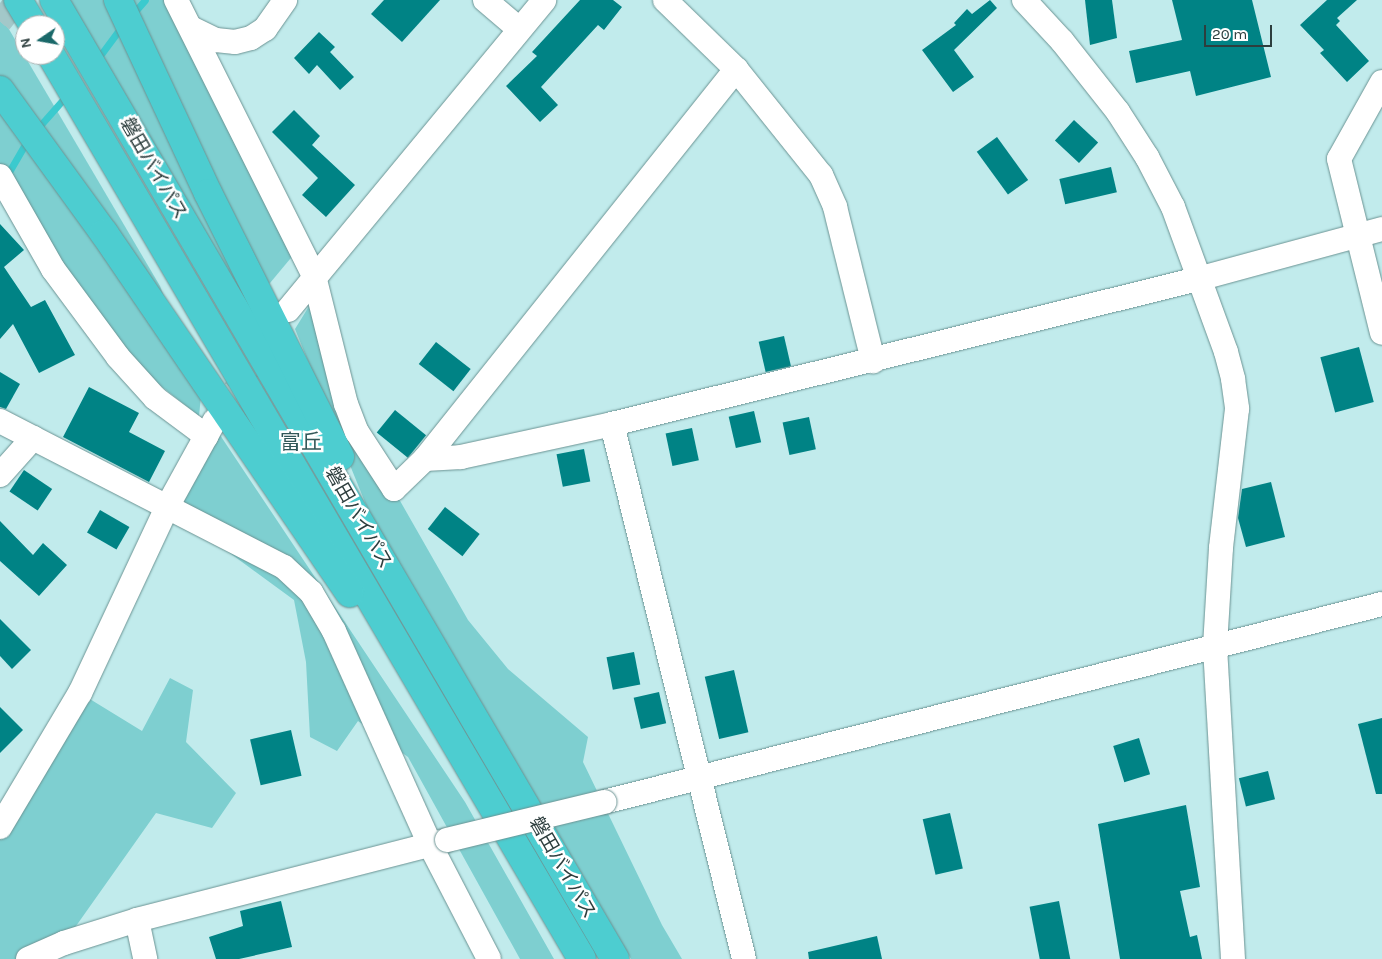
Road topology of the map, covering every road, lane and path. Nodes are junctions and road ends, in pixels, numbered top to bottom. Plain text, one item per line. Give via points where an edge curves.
1 (18, 0) edge
2 (54, 0) edge
3 (118, 0) edge
4 (176, 0) edge
5 (285, 0) edge
6 (485, 0) edge
7 (544, 0) edge
8 (665, 0) edge
9 (1024, 0) edge
10 (27, 15) edge
11 (191, 28) junction
12 (519, 29) junction
13 (57, 65) edge
14 (736, 68) junction
15 (1382, 82) edge
16 (0, 90) edge
17 (0, 176) edge
18 (1382, 229) edge
19 (1358, 235) junction
20 (314, 276) junction
21 (1198, 279) junction
22 (288, 310) dead end
23 (1382, 333) edge
24 (873, 361) junction
25 (0, 421) edge
26 (612, 424) junction
27 (33, 438) junction
28 (426, 459) junction
29 (0, 475) edge
30 (167, 507) junction
31 (1382, 604) edge
32 (1215, 647) junction
33 (459, 691) junction
34 (440, 715) junction
35 (699, 776) junction
36 (0, 827) edge
37 (438, 843) junction
38 (137, 920) junction
39 (28, 959) edge
40 (145, 959) edge
41 (489, 959) edge
42 (582, 959) edge
43 (615, 959) edge
44 (744, 959) edge
45 (1233, 959) edge

1 - 10 highway
2 - 33 highway, 磐田バイパス
3 - 33 highway via 208,193
4 - 11 street
5 - 11 street via 265,29 251,38 235,42 216,40
6 - 12 street
7 - 12 street
8 - 14 street
9 - 21 street via 1062,41 1118,112 1142,150 1173,207
11 - 20 street
12 - 20 street
13 - 34 highway, 磐田バイパス
14 - 24 street via 821,175 835,207
14 - 28 street
15 - 19 street via 1339,159
16 - 34 highway via 104,233 323,556
17 - 30 street via 53,270 118,357 155,398 210,428
18 - 19 street
19 - 21 street
19 - 23 street
20 - 22 street
20 - 28 street via 346,404 357,432 394,489
21 - 24 street
21 - 32 street via 1226,352 1237,408 1221,548
24 - 26 street
25 - 27 street
26 - 28 street via 461,457
26 - 35 street
27 - 29 street
27 - 30 street
30 - 36 street via 80,693
30 - 37 street via 284,566 311,592 334,631
31 - 32 street
32 - 35 street
32 - 45 street
33 - 43 highway, 磐田バイパス
34 - 42 highway, 磐田バイパス
35 - 37 street, bridge
35 - 44 street
37 - 38 street
37 - 41 street
38 - 39 street via 64,943
38 - 40 street

